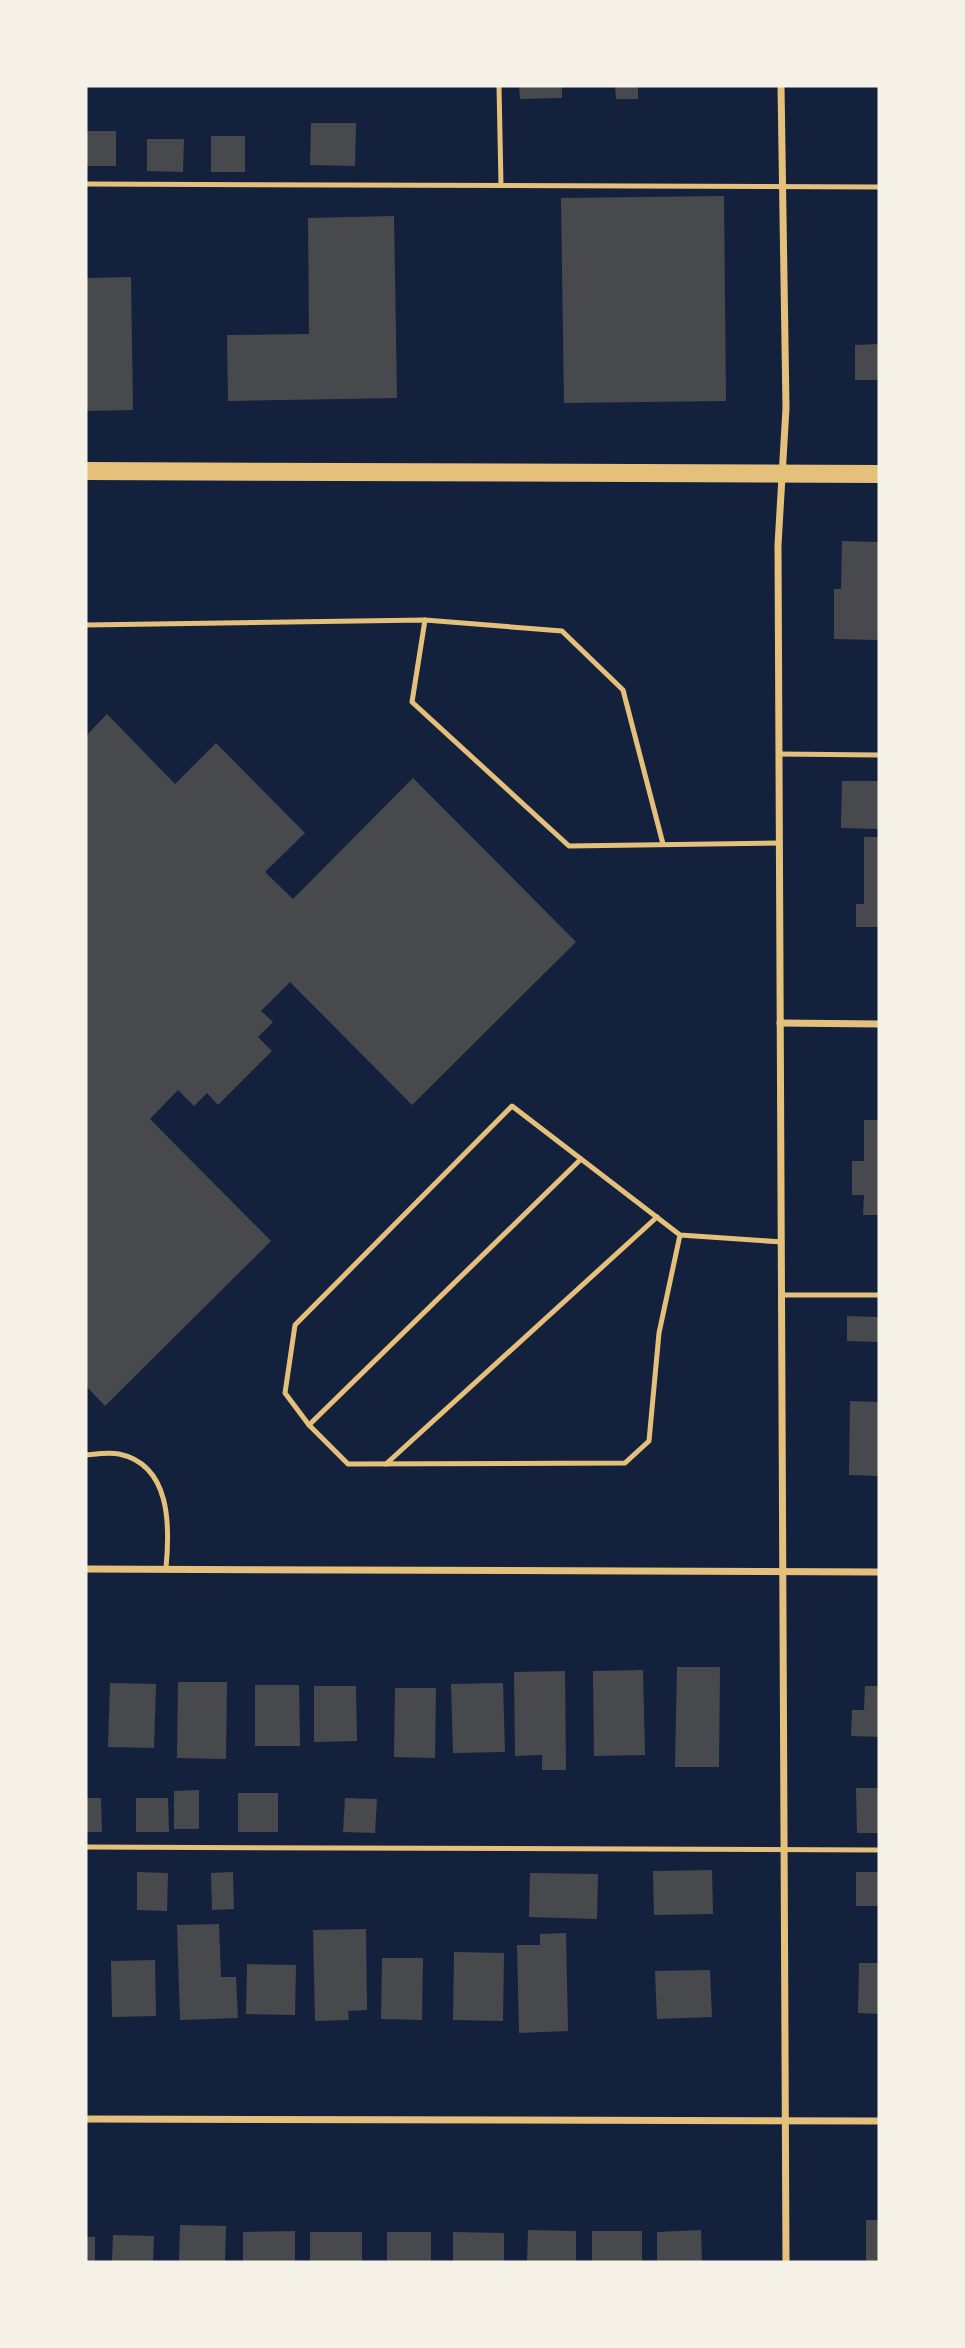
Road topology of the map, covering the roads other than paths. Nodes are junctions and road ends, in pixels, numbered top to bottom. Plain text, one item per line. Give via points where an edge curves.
1 (499, 86) edge
2 (780, 86) edge
3 (86, 184) edge
4 (502, 185) junction
5 (782, 186) junction
6 (879, 187) edge
7 (86, 471) edge
8 (782, 473) junction
9 (879, 474) edge
10 (425, 620) junction
11 (86, 625) edge
12 (779, 754) junction
13 (879, 755) edge
14 (779, 843) junction
15 (663, 844) junction
16 (780, 1023) junction
17 (879, 1024) edge
18 (581, 1159) junction
19 (657, 1217) junction
20 (680, 1235) junction
21 (782, 1242) junction
22 (782, 1295) junction
23 (879, 1295) edge
24 (310, 1424) junction
25 (86, 1455) edge
26 (386, 1464) junction
27 (166, 1568) junction
28 (86, 1569) edge
29 (783, 1571) junction
30 (879, 1572) edge
31 (86, 1847) edge
32 (784, 1849) junction
33 (879, 1850) edge
34 (86, 2119) edge
35 (785, 2120) junction
36 (879, 2121) edge
37 (786, 2262) edge

1 - 4 lane
2 - 5 street
3 - 4 lane
4 - 5 lane
5 - 6 lane
5 - 8 street via 786,408
7 - 8 main road
8 - 9 main road
8 - 12 street
10 - 11 lane
10 - 15 lane via 562,631 623,690
10 - 15 lane via 412,702 569,846
12 - 13 lane
12 - 14 street
14 - 15 lane
14 - 16 street
16 - 17 street
16 - 21 street
18 - 19 lane
18 - 24 lane
18 - 24 lane via 512,1106 295,1325 285,1393
19 - 20 lane
19 - 26 lane
20 - 21 lane
20 - 26 lane via 659,1334 649,1441 625,1463
21 - 22 street
22 - 23 lane
22 - 29 street
24 - 26 lane via 348,1464
25 - 27 lane via 118,1454 144,1464 163,1493 169,1534
27 - 28 street
27 - 29 street
29 - 30 street
29 - 32 street
31 - 32 lane
32 - 33 lane
32 - 35 street
34 - 35 street
35 - 36 street
35 - 37 street

